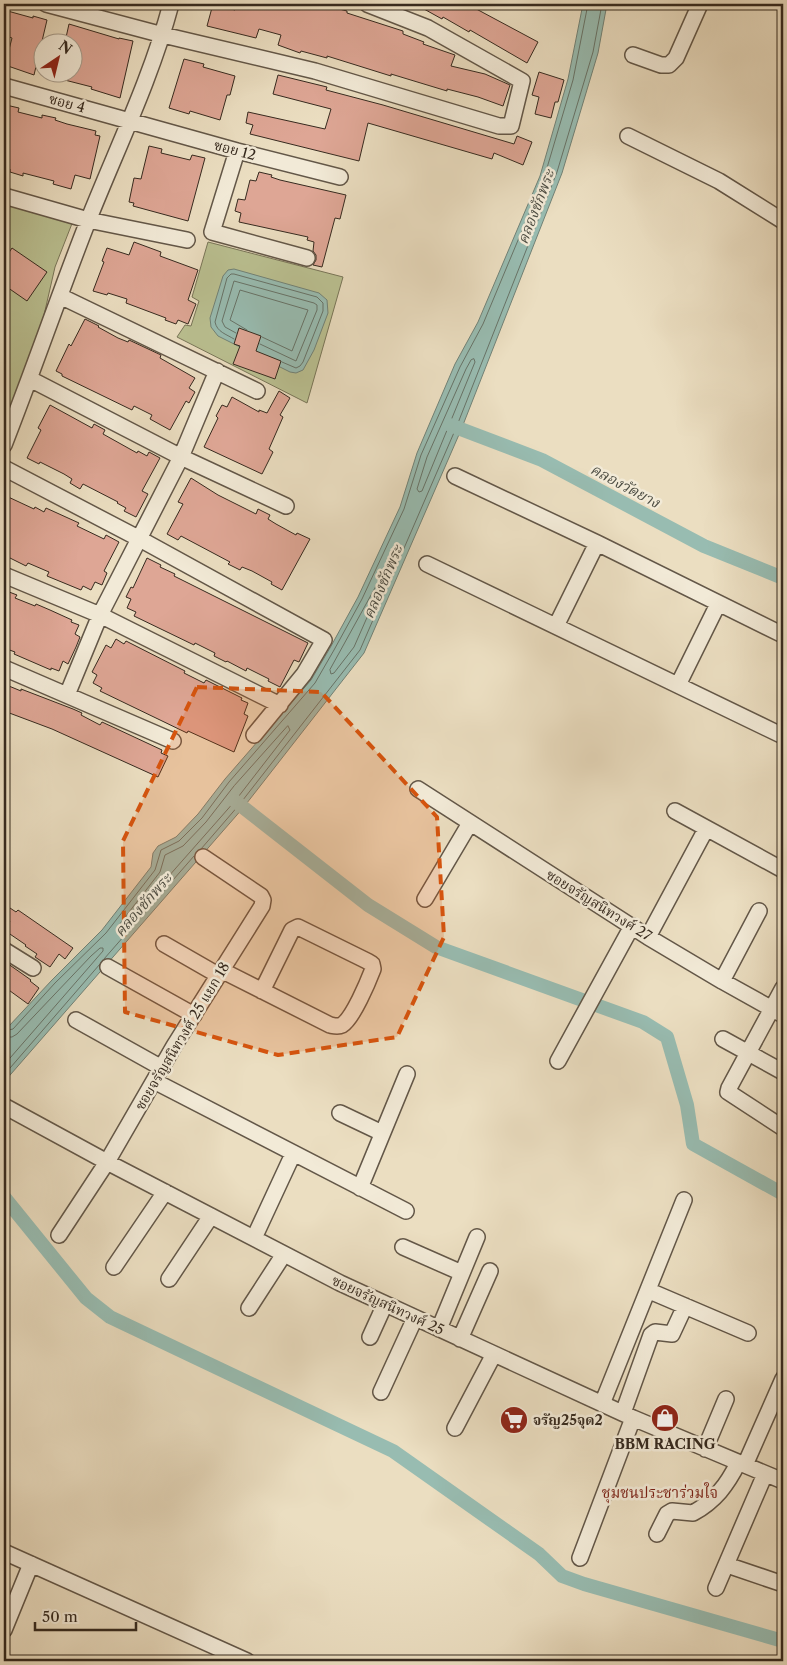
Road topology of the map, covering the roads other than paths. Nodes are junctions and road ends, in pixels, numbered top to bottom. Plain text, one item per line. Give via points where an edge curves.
1 (46, 4) edge
2 (171, 4) edge
3 (367, 4) edge
4 (700, 4) edge
5 (163, 34) junction
6 (634, 54) dead end
7 (4, 86) edge
8 (131, 121) junction
9 (628, 136) dead end
10 (236, 151) junction
11 (340, 176) dead end
12 (4, 196) edge
13 (88, 220) junction
14 (783, 222) edge
15 (187, 240) dead end
16 (307, 258) dead end
17 (60, 296) junction
18 (217, 371) junction
19 (30, 379) junction
20 (257, 391) dead end
21 (4, 445) edge
22 (181, 457) junction
23 (4, 468) edge
24 (455, 476) dead end
25 (286, 506) dead end
26 (138, 538) junction
27 (597, 543) junction
28 (427, 564) dead end
29 (4, 575) edge
30 (718, 604) junction
31 (100, 615) junction
32 (556, 626) junction
33 (783, 635) edge
34 (4, 668) edge
35 (678, 686) junction
36 (67, 695) junction
37 (280, 705) junction
38 (254, 736) dead end
39 (783, 736) edge
40 (173, 741) dead end
41 (418, 789) dead end
42 (675, 812) dead end
43 (470, 823) junction
44 (706, 829) junction
45 (203, 857) dead end
46 (783, 870) edge
47 (425, 899) dead end
48 (759, 911) dead end
49 (632, 926) junction
50 (648, 936) junction
51 (164, 944) dead end
52 (4, 950) edge
53 (108, 967) dead end
54 (33, 968) dead end
55 (220, 973) junction
56 (722, 981) junction
57 (783, 988) edge
58 (262, 991) junction
59 (778, 1013) edge
60 (194, 1015) junction
61 (76, 1020) dead end
62 (723, 1039) dead end
63 (749, 1052) junction
64 (558, 1061) dead end
65 (783, 1072) edge
66 (158, 1074) junction
67 (407, 1074) dead end
68 (4, 1106) edge
69 (340, 1113) dead end
70 (783, 1128) edge
71 (382, 1133) junction
72 (293, 1154) junction
73 (107, 1162) junction
74 (360, 1188) junction
75 (165, 1192) junction
76 (684, 1200) dead end
77 (406, 1211) dead end
78 (211, 1216) junction
79 (59, 1235) dead end
80 (477, 1236) dead end
81 (254, 1238) junction
82 (403, 1247) dead end
83 (284, 1254) junction
84 (114, 1267) dead end
85 (490, 1272) dead end
86 (462, 1273) junction
87 (169, 1279) dead end
88 (652, 1292) dead end
89 (385, 1304) junction
90 (685, 1306) junction
91 (249, 1308) dead end
92 (415, 1318) junction
93 (439, 1329) junction
94 (748, 1333) dead end
95 (370, 1337) dead end
96 (460, 1338) junction
97 (494, 1354) junction
98 (783, 1379) edge
99 (381, 1392) dead end
100 (726, 1400) dead end
101 (602, 1404) junction
102 (628, 1416) junction
103 (455, 1428) dead end
104 (705, 1449) junction
105 (742, 1464) junction
106 (765, 1474) junction
107 (783, 1481) edge
108 (657, 1534) dead end
109 (4, 1552) edge
110 (580, 1558) dead end
111 (31, 1564) junction
112 (727, 1565) junction
113 (783, 1584) edge
114 (716, 1588) dead end
115 (4, 1630) edge
116 (247, 1661) edge

1 - 5 street
2 - 5 street
3 - 5 street via 428,28 522,81 511,126 499,126 315,71
4 - 6 street via 676,58 669,65
5 - 8 street
7 - 8 street, ซอย 4
8 - 10 street, ซอย 12
8 - 13 street
9 - 14 street via 719,181
10 - 11 street, ซอย 12
10 - 16 street via 212,232
12 - 13 street
13 - 15 street
13 - 17 street
17 - 18 street
17 - 19 street
18 - 20 street
18 - 22 street
19 - 21 street
19 - 22 street
22 - 25 street
22 - 26 street
23 - 26 street
24 - 27 street
26 - 31 street
26 - 37 street via 324,640
27 - 30 street
27 - 32 street
28 - 32 street
29 - 31 street
30 - 33 street
30 - 35 street
31 - 36 street
31 - 37 street
32 - 35 street
34 - 36 street
35 - 39 street
36 - 40 street
37 - 38 street
41 - 43 street, ซอยจรัญสนิทวงศ์ 27
42 - 44 street
43 - 47 street
43 - 49 street, ซอยจรัญสนิทวงศ์ 27
44 - 46 street
44 - 50 street
45 - 55 street, ซอยจรัญสนิทวงศ์ 25 แยก 18 via 263,900
48 - 56 street
49 - 50 street, ซอยจรัญสนิทวงศ์ 27
49 - 64 street
50 - 56 street, ซอยจรัญสนิทวงศ์ 27
51 - 55 street
52 - 54 street
53 - 60 street
55 - 58 street
55 - 60 street, ซอยจรัญสนิทวงศ์ 25 แยก 18
56 - 59 street, ซอยจรัญสนิทวงศ์ 27
57 - 59 street
58 - 58 street via 292,930 298,927 367,961 374,969 358,1002 344,1024 338,1027
59 - 63 street
60 - 66 street, ซอยจรัญสนิทวงศ์ 25 แยก 18
61 - 66 street
62 - 63 street
63 - 65 street
63 - 70 street via 728,1092
66 - 72 street
66 - 73 street, ซอยจรัญสนิทวงศ์ 25 แยก 18
67 - 71 street
68 - 73 street, ซอยจรัญสนิทวงศ์ 25
69 - 71 street
71 - 74 street
72 - 74 street
72 - 81 street
73 - 75 street, ซอยจรัญสนิทวงศ์ 25
73 - 79 street, ซอยจรัญสนิทวงศ์ 25 แยก 18
74 - 77 street
75 - 78 street, ซอยจรัญสนิทวงศ์ 25
75 - 84 street
76 - 101 street
78 - 81 street, ซอยจรัญสนิทวงศ์ 25
78 - 87 street
80 - 86 street
81 - 83 street, ซอยจรัญสนิทวงศ์ 25
82 - 86 street
83 - 89 street, ซอยจรัญสนิทวงศ์ 25
83 - 91 street
85 - 96 street
86 - 93 street
88 - 90 street
89 - 92 street, ซอยจรัญสนิทวงศ์ 25
89 - 95 street
90 - 94 street
90 - 102 street via 672,1334 655,1332 651,1335
92 - 93 street, ซอยจรัญสนิทวงศ์ 25
92 - 99 street
93 - 96 street, ซอยจรัญสนิทวงศ์ 25
96 - 97 street, ซอยจรัญสนิทวงศ์ 25
97 - 101 street, ซอยจรัญสนิทวงศ์ 25
97 - 103 street
98 - 105 street
100 - 104 street
101 - 102 street, ซอยจรัญสนิทวงศ์ 25
102 - 104 street, ซอยจรัญสนิทวงศ์ 25
102 - 110 street
104 - 105 street, ซอยจรัญสนิทวงศ์ 25
105 - 106 street, ซอยจรัญสนิทวงศ์ 25
105 - 108 street via 716,1497 693,1513 672,1511 667,1514
106 - 107 street, ซอยจรัญสนิทวงศ์ 25
106 - 112 street
109 - 111 street
111 - 115 street
111 - 116 street
112 - 113 street
112 - 114 street

